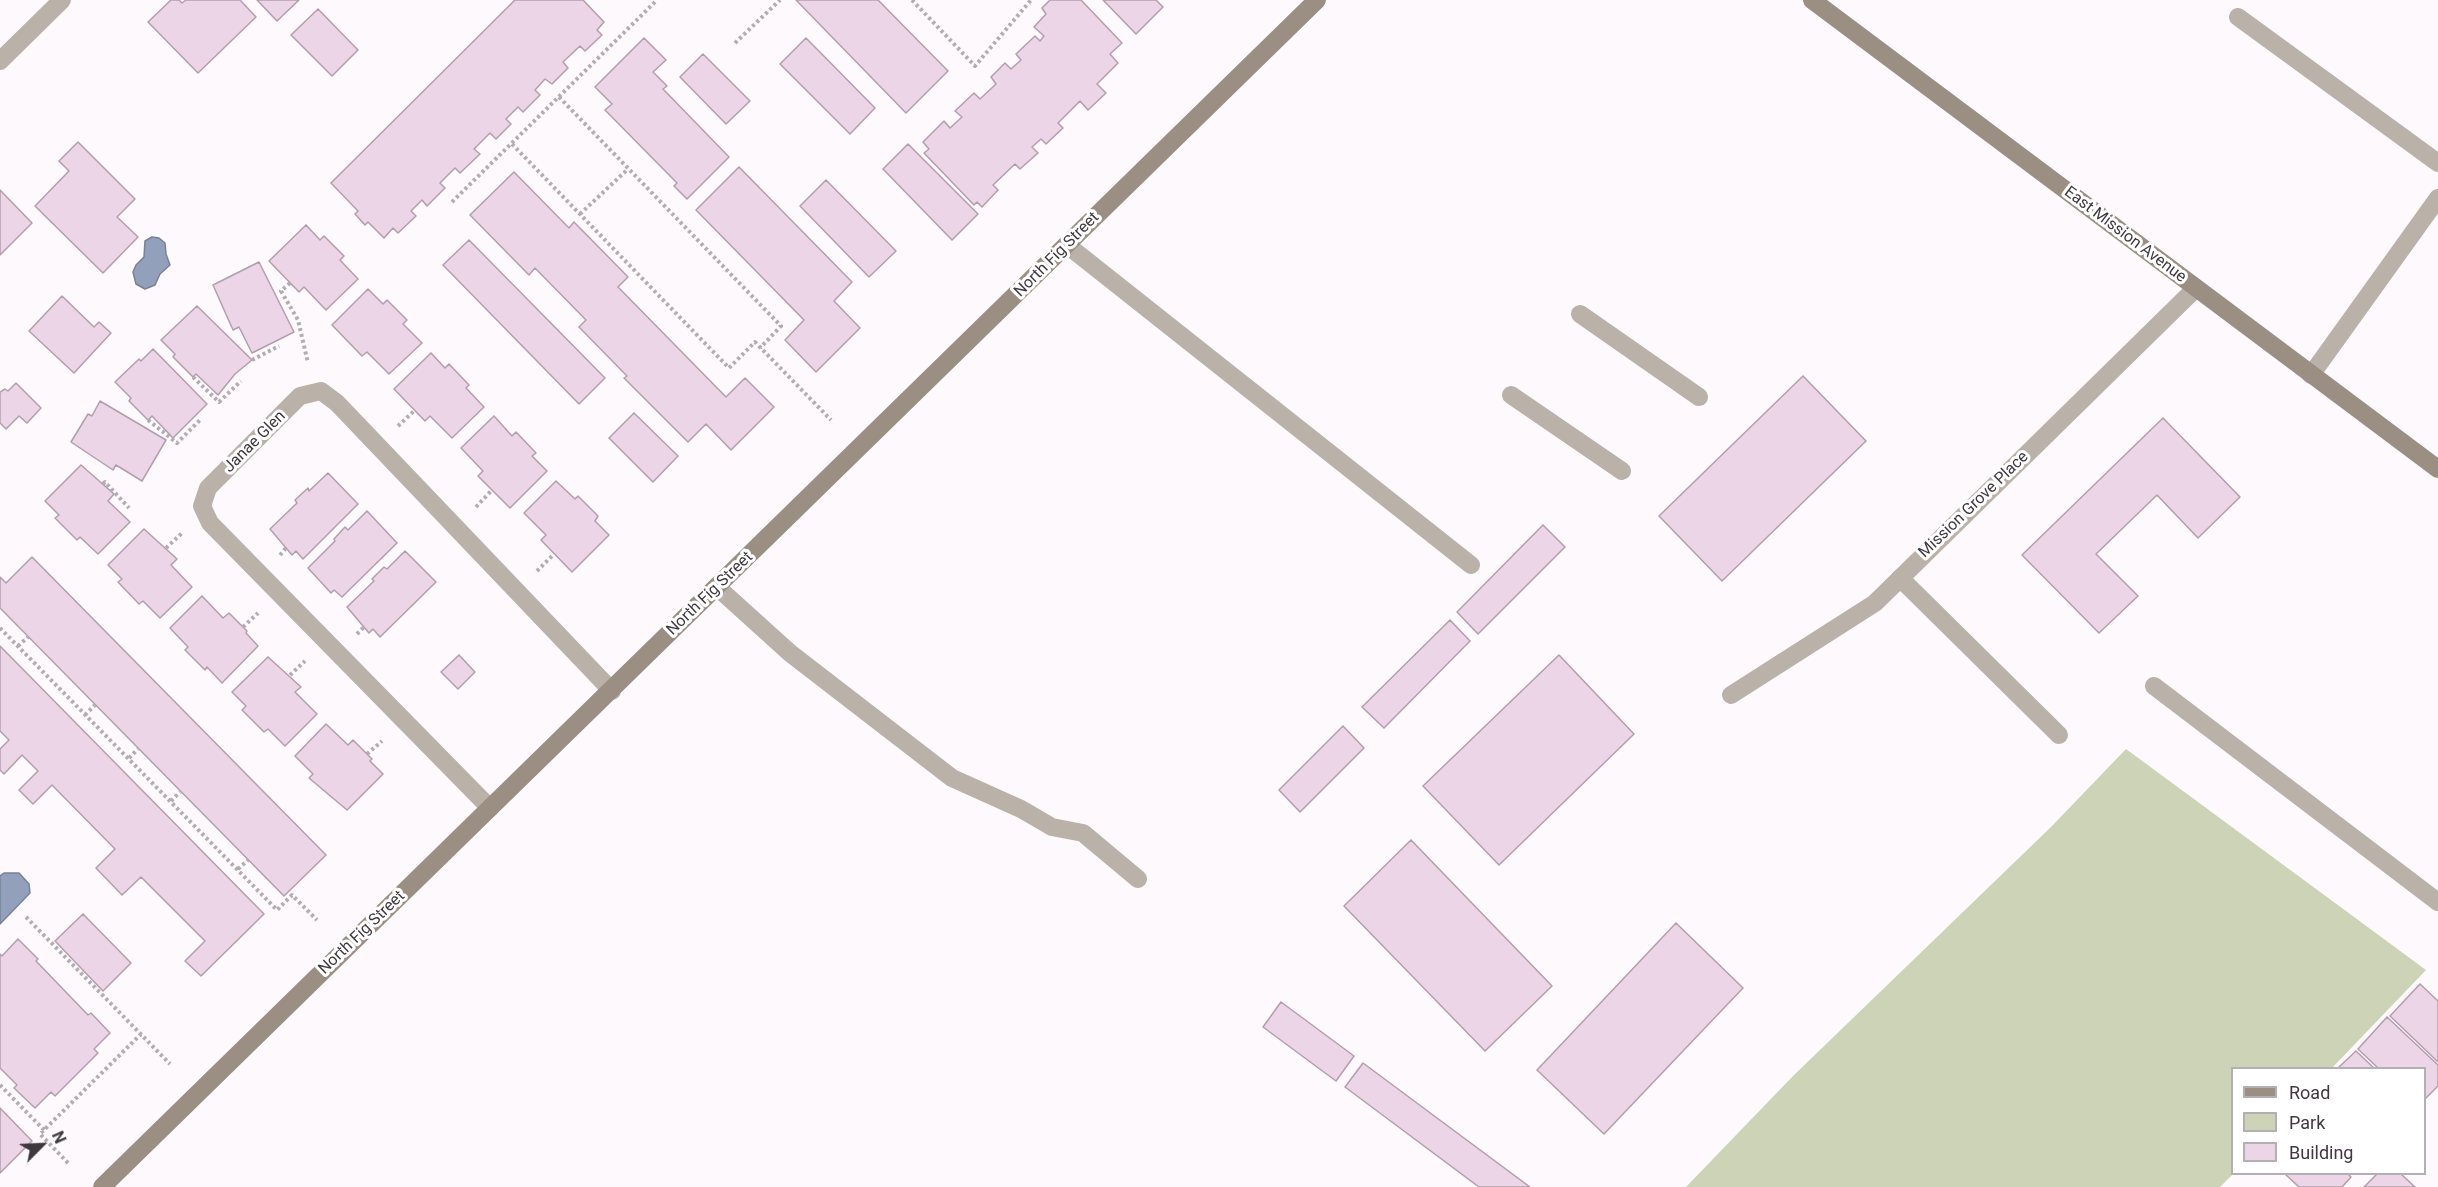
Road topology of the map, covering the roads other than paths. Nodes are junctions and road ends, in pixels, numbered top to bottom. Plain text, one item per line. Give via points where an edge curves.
1 (62, 0) edge
2 (1317, 0) edge
3 (1822, 3) edge
4 (2238, 18) dead end
5 (0, 61) edge
6 (2438, 164) edge
7 (2438, 198) edge
8 (1067, 245) junction
9 (2196, 288) junction
10 (1580, 314) dead end
11 (2311, 375) junction
12 (1511, 395) dead end
13 (1700, 397) dead end
14 (2438, 469) edge
15 (1622, 471) dead end
16 (1471, 565) dead end
17 (1900, 578) junction
18 (717, 587) junction
19 (2154, 686) dead end
20 (612, 691) junction
21 (1731, 695) dead end
22 (2059, 735) dead end
23 (490, 808) junction
24 (1138, 879) dead end
25 (2438, 902) edge
26 (102, 1187) edge

1 - 5 street
2 - 8 street, North Fig Street
3 - 9 street, East Mission Avenue
4 - 6 street
7 - 11 street
8 - 16 street
8 - 18 street, North Fig Street
9 - 11 street, East Mission Avenue
9 - 17 street, Mission Grove Place
10 - 13 street
11 - 14 street, East Mission Avenue
12 - 15 street
17 - 21 street, Mission Grove Place via 1875,603
17 - 22 street
18 - 20 street, North Fig Street
18 - 24 street via 790,653 952,778 1052,827 1083,833
19 - 25 street
20 - 23 street, North Fig Street
20 - 23 street, Janae Glen via 337,403 321,391 300,396 208,488 202,506 210,523
23 - 26 street, North Fig Street

